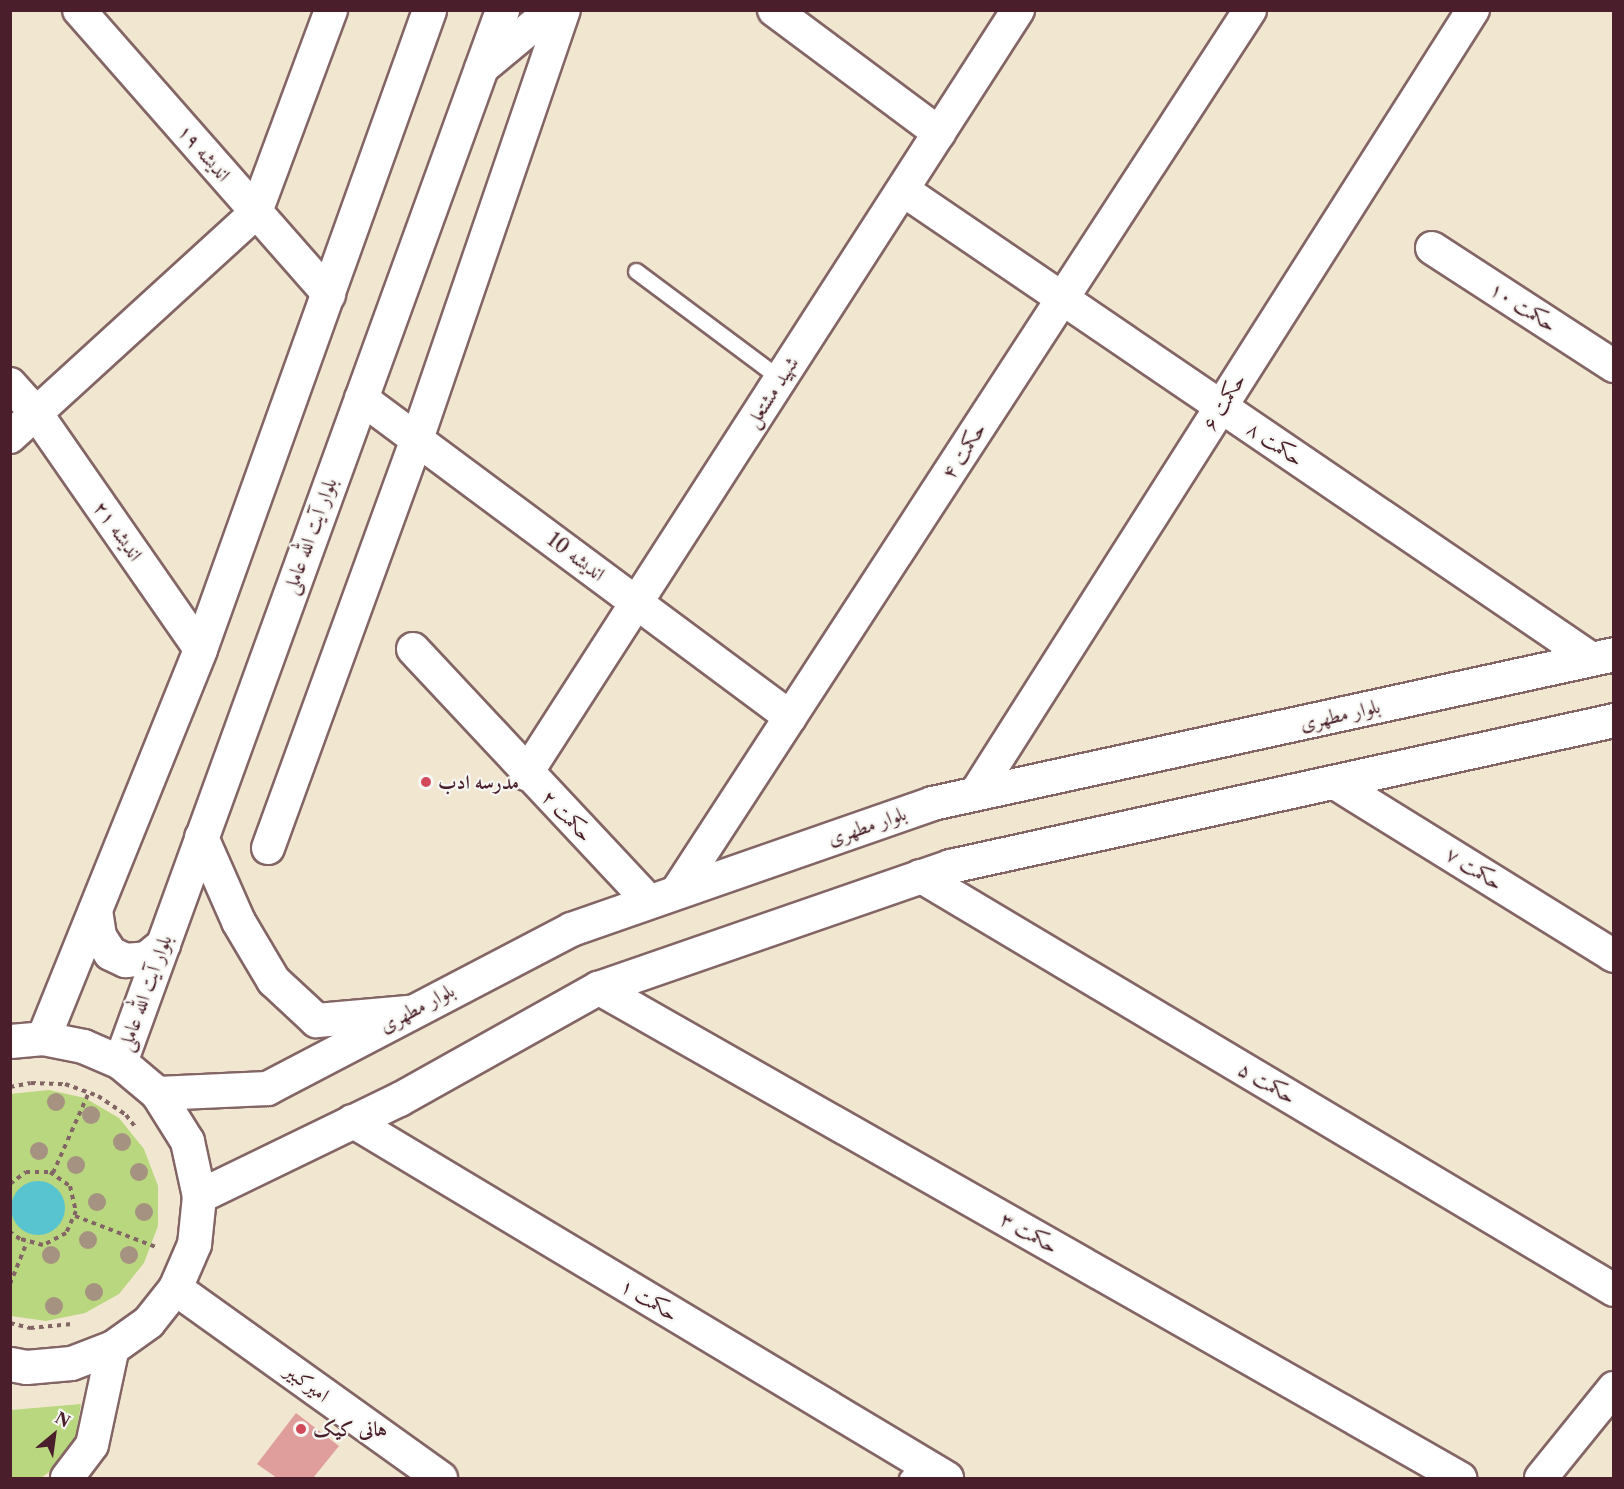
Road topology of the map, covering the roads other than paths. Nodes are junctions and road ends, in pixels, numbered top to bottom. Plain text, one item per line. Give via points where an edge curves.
1 (79, 10) edge
2 (331, 10) edge
3 (429, 10) edge
4 (502, 10) edge
5 (552, 10) edge
6 (564, 10) edge
7 (774, 10) edge
8 (1018, 10) edge
9 (1250, 10) edge
10 (1473, 10) edge
11 (481, 69) junction
12 (939, 133) junction
13 (903, 190) junction
14 (256, 212) junction
15 (1432, 248) dead end
16 (636, 271) dead end
17 (330, 295) junction
18 (1063, 299) junction
19 (1614, 366) edge
20 (781, 379) junction
21 (10, 384) edge
22 (361, 398) junction
23 (1221, 407) junction
24 (36, 413) junction
25 (10, 437) edge
26 (417, 439) junction
27 (637, 602) junction
28 (200, 649) junction
29 (413, 649) dead end
30 (1601, 656) edge
31 (790, 717) junction
32 (1614, 720) edge
33 (526, 774) junction
34 (1335, 783) junction
35 (975, 794) junction
36 (201, 837) junction
37 (268, 848) dead end
38 (920, 876) junction
39 (663, 896) junction
40 (95, 910) junction
41 (163, 944) junction
42 (1614, 956) edge
43 (598, 988) junction
44 (408, 1012) junction
45 (43, 1038) junction
46 (10, 1041) edge
47 (120, 1062) junction
48 (157, 1093) junction
49 (352, 1121) junction
50 (199, 1196) junction
51 (175, 1288) junction
52 (1614, 1290) edge
53 (113, 1347) junction
54 (10, 1364) edge
55 (1614, 1388) edge
56 (913, 1471) edge
57 (67, 1479) edge
58 (440, 1479) edge
59 (947, 1479) edge
60 (1460, 1479) edge
61 (1541, 1479) edge

1 - 14 street, اندیشه ۱۹
2 - 14 street
3 - 17 street
4 - 11 street, بلوار آیت‌ الله عاملی
5 - 11 street
6 - 26 street
7 - 12 street
8 - 12 street, شهید مشتعل
9 - 18 street, حکمت ۴
10 - 23 street, حکمت ۶
11 - 22 street, بلوار آیت‌ الله عاملی
12 - 13 street, شهید مشتعل
13 - 18 street, حکمت ۸
13 - 20 street, شهید مشتعل
14 - 17 street, اندیشه ۱۹
14 - 24 street
15 - 19 street, حکمت ۱۰
16 - 20 lane
17 - 28 street
18 - 23 street, حکمت ۸
18 - 31 street, حکمت ۴
20 - 27 street, شهید مشتعل
21 - 24 street, اندیشه ۲۱
22 - 26 street, اندیشه 10
22 - 36 street, بلوار آیت‌ الله عاملی
23 - 30 street, حکمت ۸
23 - 35 street, حکمت ۶
24 - 25 street
24 - 28 street, اندیشه ۲۱
26 - 27 street, اندیشه 10
26 - 37 street
27 - 31 street, اندیشه 10
27 - 33 street, شهید مشتعل
28 - 40 street
29 - 33 street, حکمت ۲
30 - 35 street, بلوار مطهری
31 - 39 street, حکمت ۴
32 - 34 street
33 - 39 street, حکمت ۲
34 - 38 street via 950,866
34 - 42 street, حکمت ۷
35 - 39 street, بلوار مطهری via 932,803
36 - 41 street, بلوار آیت‌ الله عاملی
36 - 44 street via 237,921 273,980 316,1020
38 - 43 street
38 - 52 street, حکمت ۵
39 - 44 street, بلوار مطهری via 571,929
40 - 41 street via 99,936 110,953 125,960 146,958
40 - 45 street
41 - 47 street, بلوار آیت‌ الله عاملی
43 - 49 street via 399,1099
43 - 60 street, حکمت ۳
44 - 48 street, بلوار مطهری via 267,1088
45 - 46 street
45 - 47 street via 83,1046
47 - 48 street
48 - 50 street via 187,1141
49 - 50 street
49 - 56 street, حکمت ۱
50 - 51 street via 194,1244
51 - 53 street via 148,1322
51 - 58 street, امیرکبیر
53 - 54 street via 71,1363 26,1367
53 - 57 street via 92,1445
55 - 61 street
56 - 59 street, حکمت ۱

